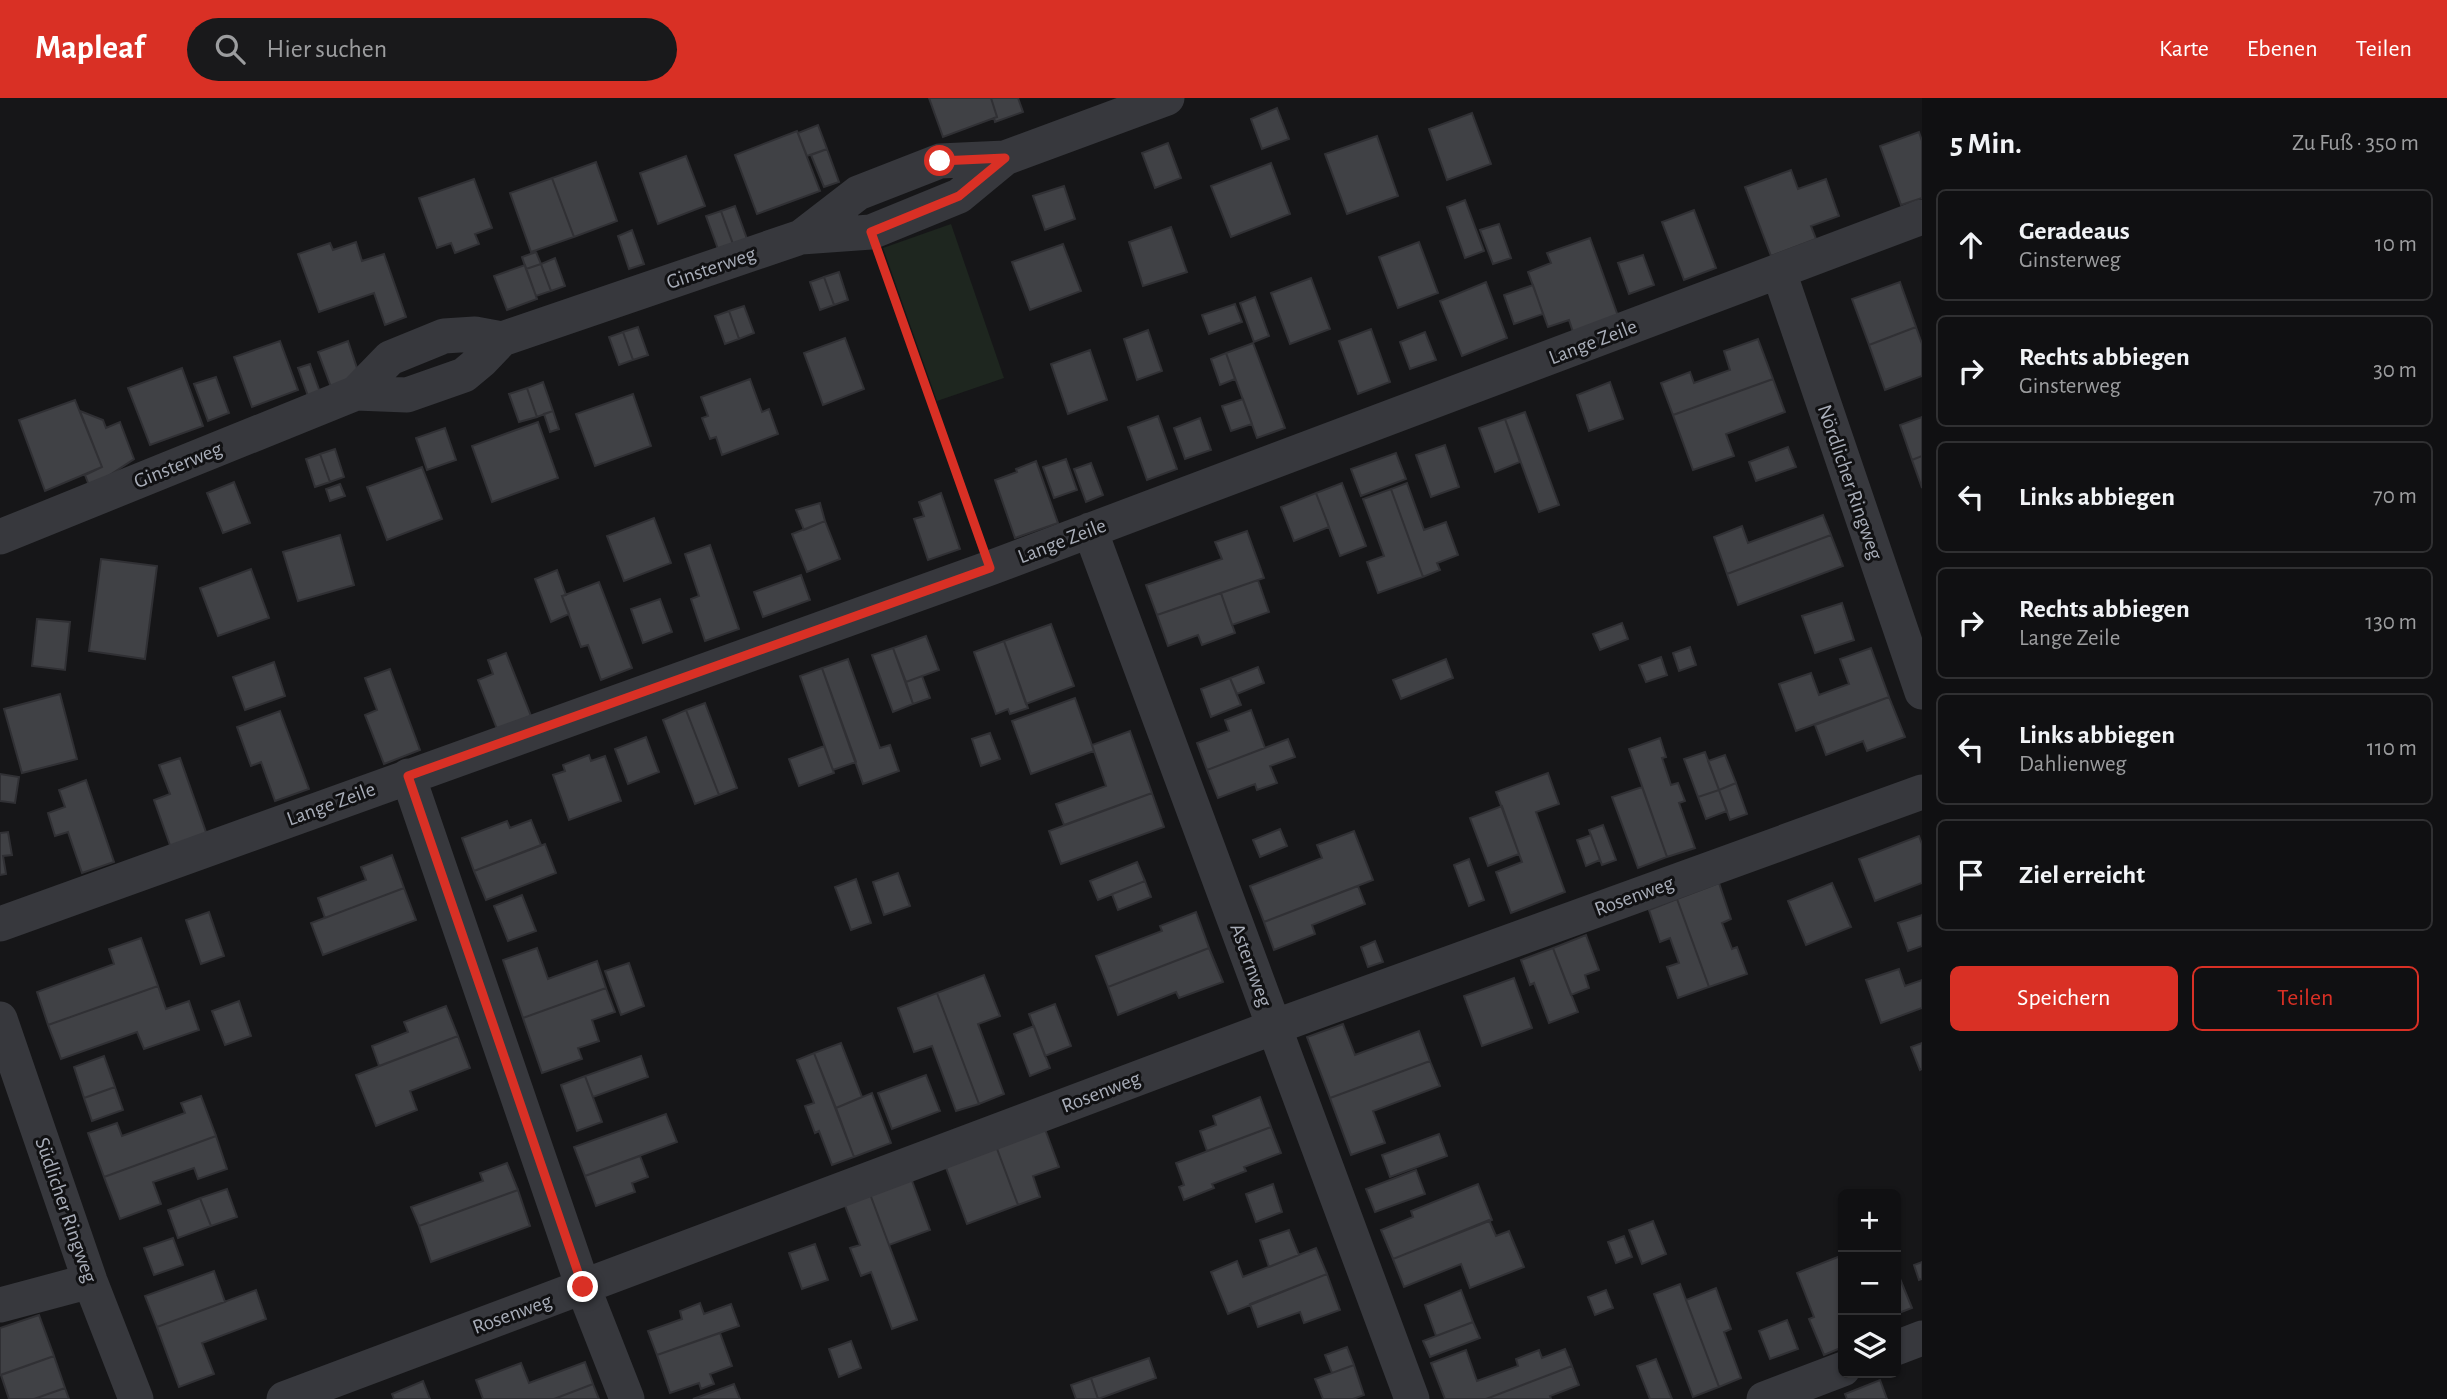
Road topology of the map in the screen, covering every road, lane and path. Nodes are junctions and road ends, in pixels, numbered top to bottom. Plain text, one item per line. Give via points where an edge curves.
1 (1167, 98) edge
2 (1005, 158) junction
3 (1922, 218) edge
4 (871, 232) junction
5 (801, 237) junction
6 (1779, 272) junction
7 (1090, 530) junction
8 (0, 537) edge
9 (990, 568) junction
10 (1922, 692) edge
11 (408, 776) junction
12 (1922, 792) edge
13 (0, 925) edge
14 (0, 1019) edge
15 (1274, 1027) junction
16 (90, 1281) junction
17 (583, 1287) junction
18 (0, 1305) edge
19 (1922, 1338) edge
20 (1901, 1346) edge
21 (1838, 1370) edge
22 (136, 1399) edge
23 (284, 1399) edge
24 (627, 1399) edge
25 (1412, 1399) edge
26 (1764, 1399) edge

1 - 2 street, Ginsterweg
2 - 4 street, Ginsterweg via 959,196
2 - 5 street, Ginsterweg via 929,165 858,193
3 - 6 street, Lange Zeile
4 - 5 street, Ginsterweg
4 - 9 path
5 - 8 street, Ginsterweg via 502,339 475,334 444,336 390,358 356,393
6 - 7 street, Lange Zeile
6 - 10 street, Nördlicher Ringweg
7 - 9 street, Lange Zeile
7 - 15 street, Asternweg
9 - 11 street, Lange Zeile
11 - 13 street, Lange Zeile
11 - 17 street
12 - 15 street, Rosenweg
14 - 16 street, Südlicher Ringweg
15 - 17 street, Rosenweg
15 - 25 street, Asternweg
16 - 18 street
16 - 22 street, Südlicher Ringweg
17 - 23 street, Rosenweg
17 - 24 street
19 - 20 street
21 - 26 street

